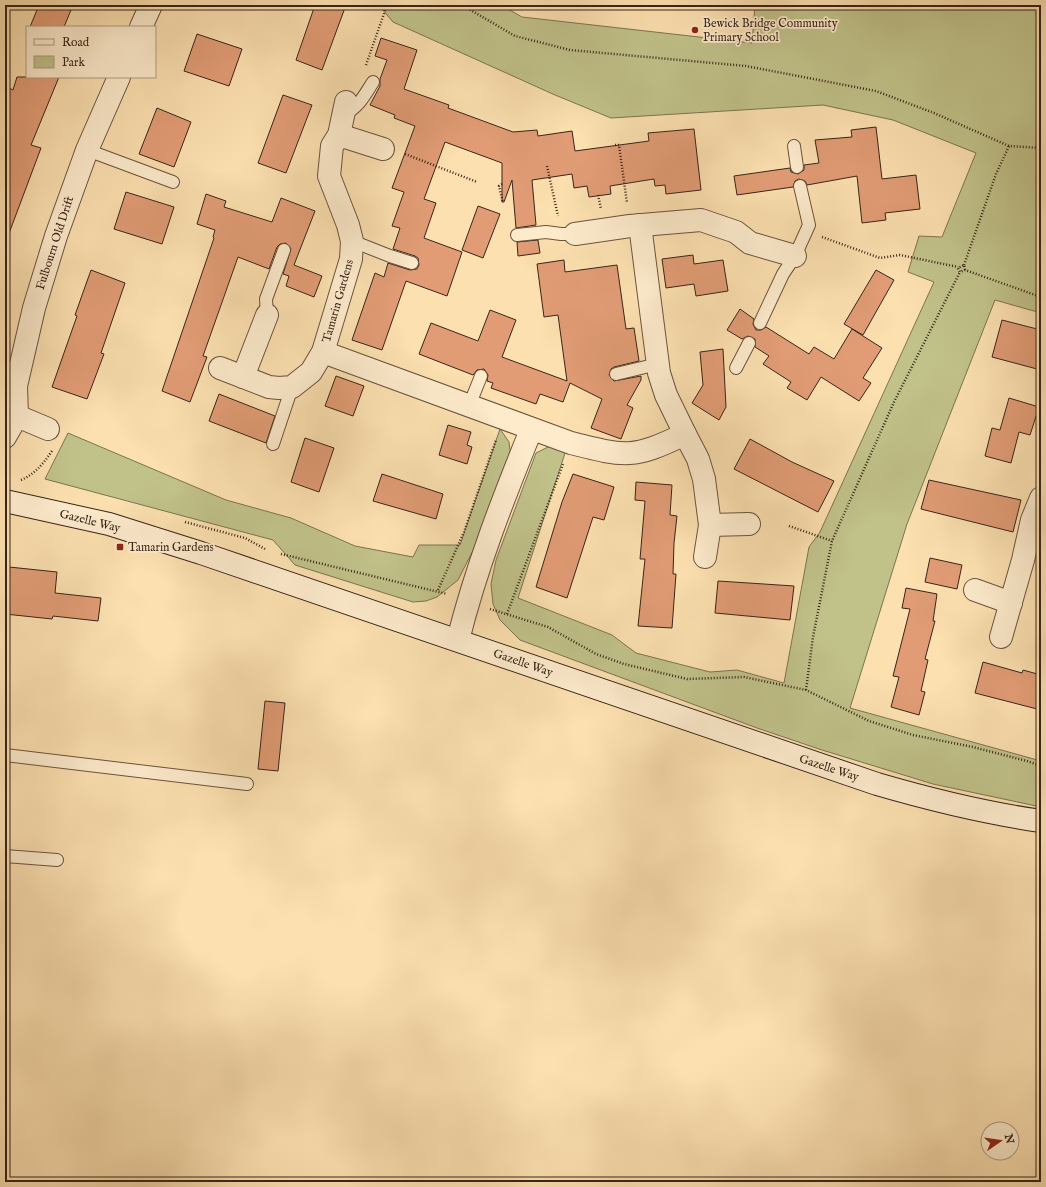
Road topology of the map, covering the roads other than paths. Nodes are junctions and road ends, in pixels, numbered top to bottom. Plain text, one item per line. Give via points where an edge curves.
1 (151, 5) edge
2 (141, 26) edge
3 (119, 78) edge
4 (373, 82) dead end
5 (343, 117) junction
6 (794, 146) dead end
7 (383, 148) road end
8 (87, 150) junction
9 (797, 166) dead end
10 (173, 182) dead end
11 (800, 186) dead end
12 (635, 225) junction
13 (568, 234) joint
14 (517, 235) dead end
15 (352, 241) junction
16 (284, 250) dead end
17 (795, 256) junction
18 (412, 263) dead end
19 (267, 315) joint
20 (760, 323) dead end
21 (749, 343) dead end
22 (324, 352) junction
23 (658, 364) junction
24 (220, 368) dead end
25 (736, 368) dead end
26 (616, 374) dead end
27 (481, 376) dead end
28 (243, 377) junction
29 (10, 385) edge
30 (292, 387) junction
31 (469, 406) junction
32 (17, 416) junction
33 (48, 429) road end
34 (531, 430) junction
35 (685, 434) junction
36 (5, 437) edge
37 (273, 444) dead end
38 (10, 492) edge
39 (1041, 498) edge
40 (749, 524) dead end
41 (710, 525) junction
42 (705, 557) dead end
43 (975, 590) dead end
44 (1011, 603) junction
45 (1001, 637) dead end
46 (458, 640) junction
47 (5, 755) edge
48 (247, 784) dead end
49 (1041, 821) edge
50 (5, 856) edge
51 (57, 860) dead end

1 - 2 street
3 - 8 street, Fulbourn Old Drift
4 - 5 lane via 360,103
5 - 7 street
5 - 15 street, Tamarin Gardens via 332,146 329,176
6 - 9 lane
8 - 10 lane
8 - 29 street, Fulbourn Old Drift via 68,200
11 - 17 lane via 809,225
12 - 13 street
12 - 17 street via 701,220 736,232 750,243
12 - 23 street
13 - 14 lane via 546,232
15 - 18 lane
15 - 22 street, Tamarin Gardens via 351,259
16 - 19 lane via 266,299
17 - 20 lane via 783,274
19 - 28 street
21 - 25 lane
22 - 30 street, Tamarin Gardens via 311,372
22 - 31 street, Tamarin Gardens
23 - 26 lane
23 - 35 street via 666,395
24 - 28 street
27 - 31 lane
28 - 30 street via 269,387
29 - 32 street, Fulbourn Old Drift
30 - 37 lane
31 - 34 street, Tamarin Gardens
32 - 33 street
32 - 36 street
34 - 35 street, Tamarin Gardens via 571,443 626,455 646,452
34 - 46 street via 487,541 467,601
35 - 41 street via 698,459 704,479
38 - 46 street, Gazelle Way
39 - 44 street via 1032,520
40 - 41 street
41 - 42 street
43 - 44 street
44 - 45 street
46 - 49 street, Gazelle Way via 877,784 993,814
47 - 48 lane
50 - 51 lane

